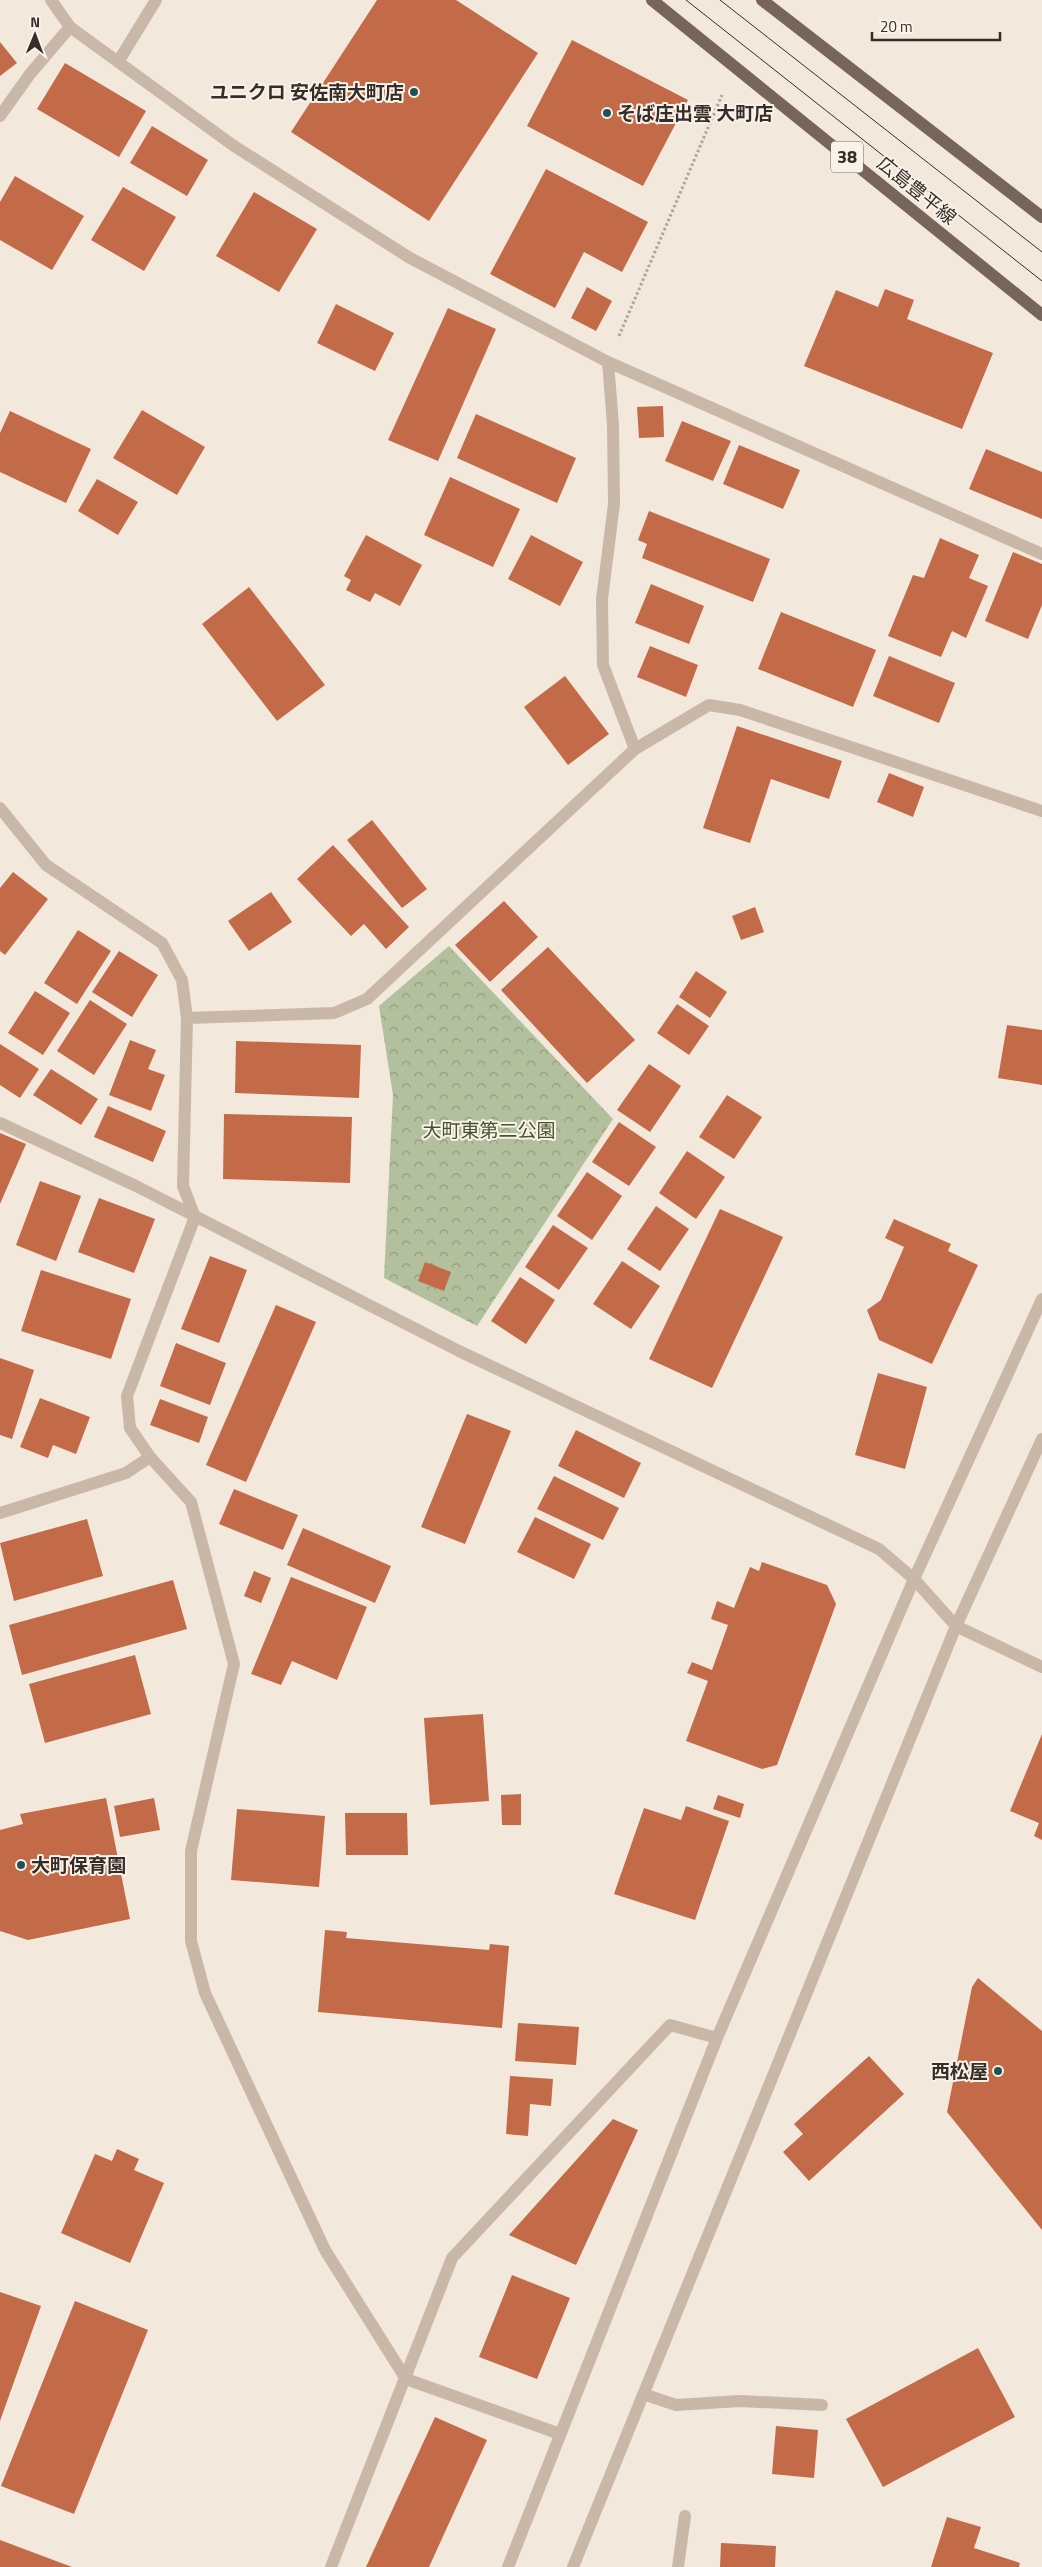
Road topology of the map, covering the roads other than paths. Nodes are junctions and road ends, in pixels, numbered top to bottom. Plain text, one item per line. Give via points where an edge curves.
1 (51, 0) edge
2 (156, 0) edge
3 (652, 0) edge
4 (762, 0) edge
5 (70, 27) junction
6 (118, 62) junction
7 (0, 116) edge
8 (1042, 217) edge
9 (1042, 314) edge
10 (608, 362) junction
11 (1042, 554) edge
12 (635, 750) junction
13 (0, 808) edge
14 (1042, 811) edge
15 (187, 1018) junction
16 (0, 1123) edge
17 (195, 1217) junction
18 (1042, 1299) edge
19 (1042, 1439) edge
20 (150, 1457) junction
21 (0, 1513) edge
22 (914, 1579) junction
23 (956, 1626) junction
24 (1042, 1667) edge
25 (717, 2038) junction
26 (406, 2379) junction
27 (643, 2394) junction
28 (822, 2405) dead end
29 (560, 2434) junction
30 (685, 2516) dead end
31 (331, 2567) edge
32 (508, 2567) edge
33 (573, 2567) edge
34 (678, 2567) edge

1 - 5 street
2 - 6 street
3 - 9 main road, 広島豊平線 / 38
4 - 8 main road
5 - 6 street
5 - 7 street
6 - 10 street via 234,146 410,258
10 - 11 street
10 - 12 street via 614,504 602,599 603,666
12 - 14 street via 709,705 725,707
12 - 15 street via 368,999 334,1013
13 - 15 street via 46,865 162,943 182,980
15 - 17 street via 183,1186
16 - 17 street
17 - 20 street via 127,1396 130,1428
17 - 22 street via 459,1351 879,1549
18 - 22 street
19 - 23 street
20 - 21 street via 126,1473
20 - 26 street via 191,1502 234,1664 191,1851 190,1941 206,1993 325,2250
22 - 23 street
22 - 25 street
23 - 24 street
23 - 27 street
25 - 26 street via 670,2025 452,2258
25 - 29 street
26 - 29 street
26 - 31 street
27 - 28 street via 676,2404 740,2401
27 - 33 street
29 - 32 street
30 - 34 street

